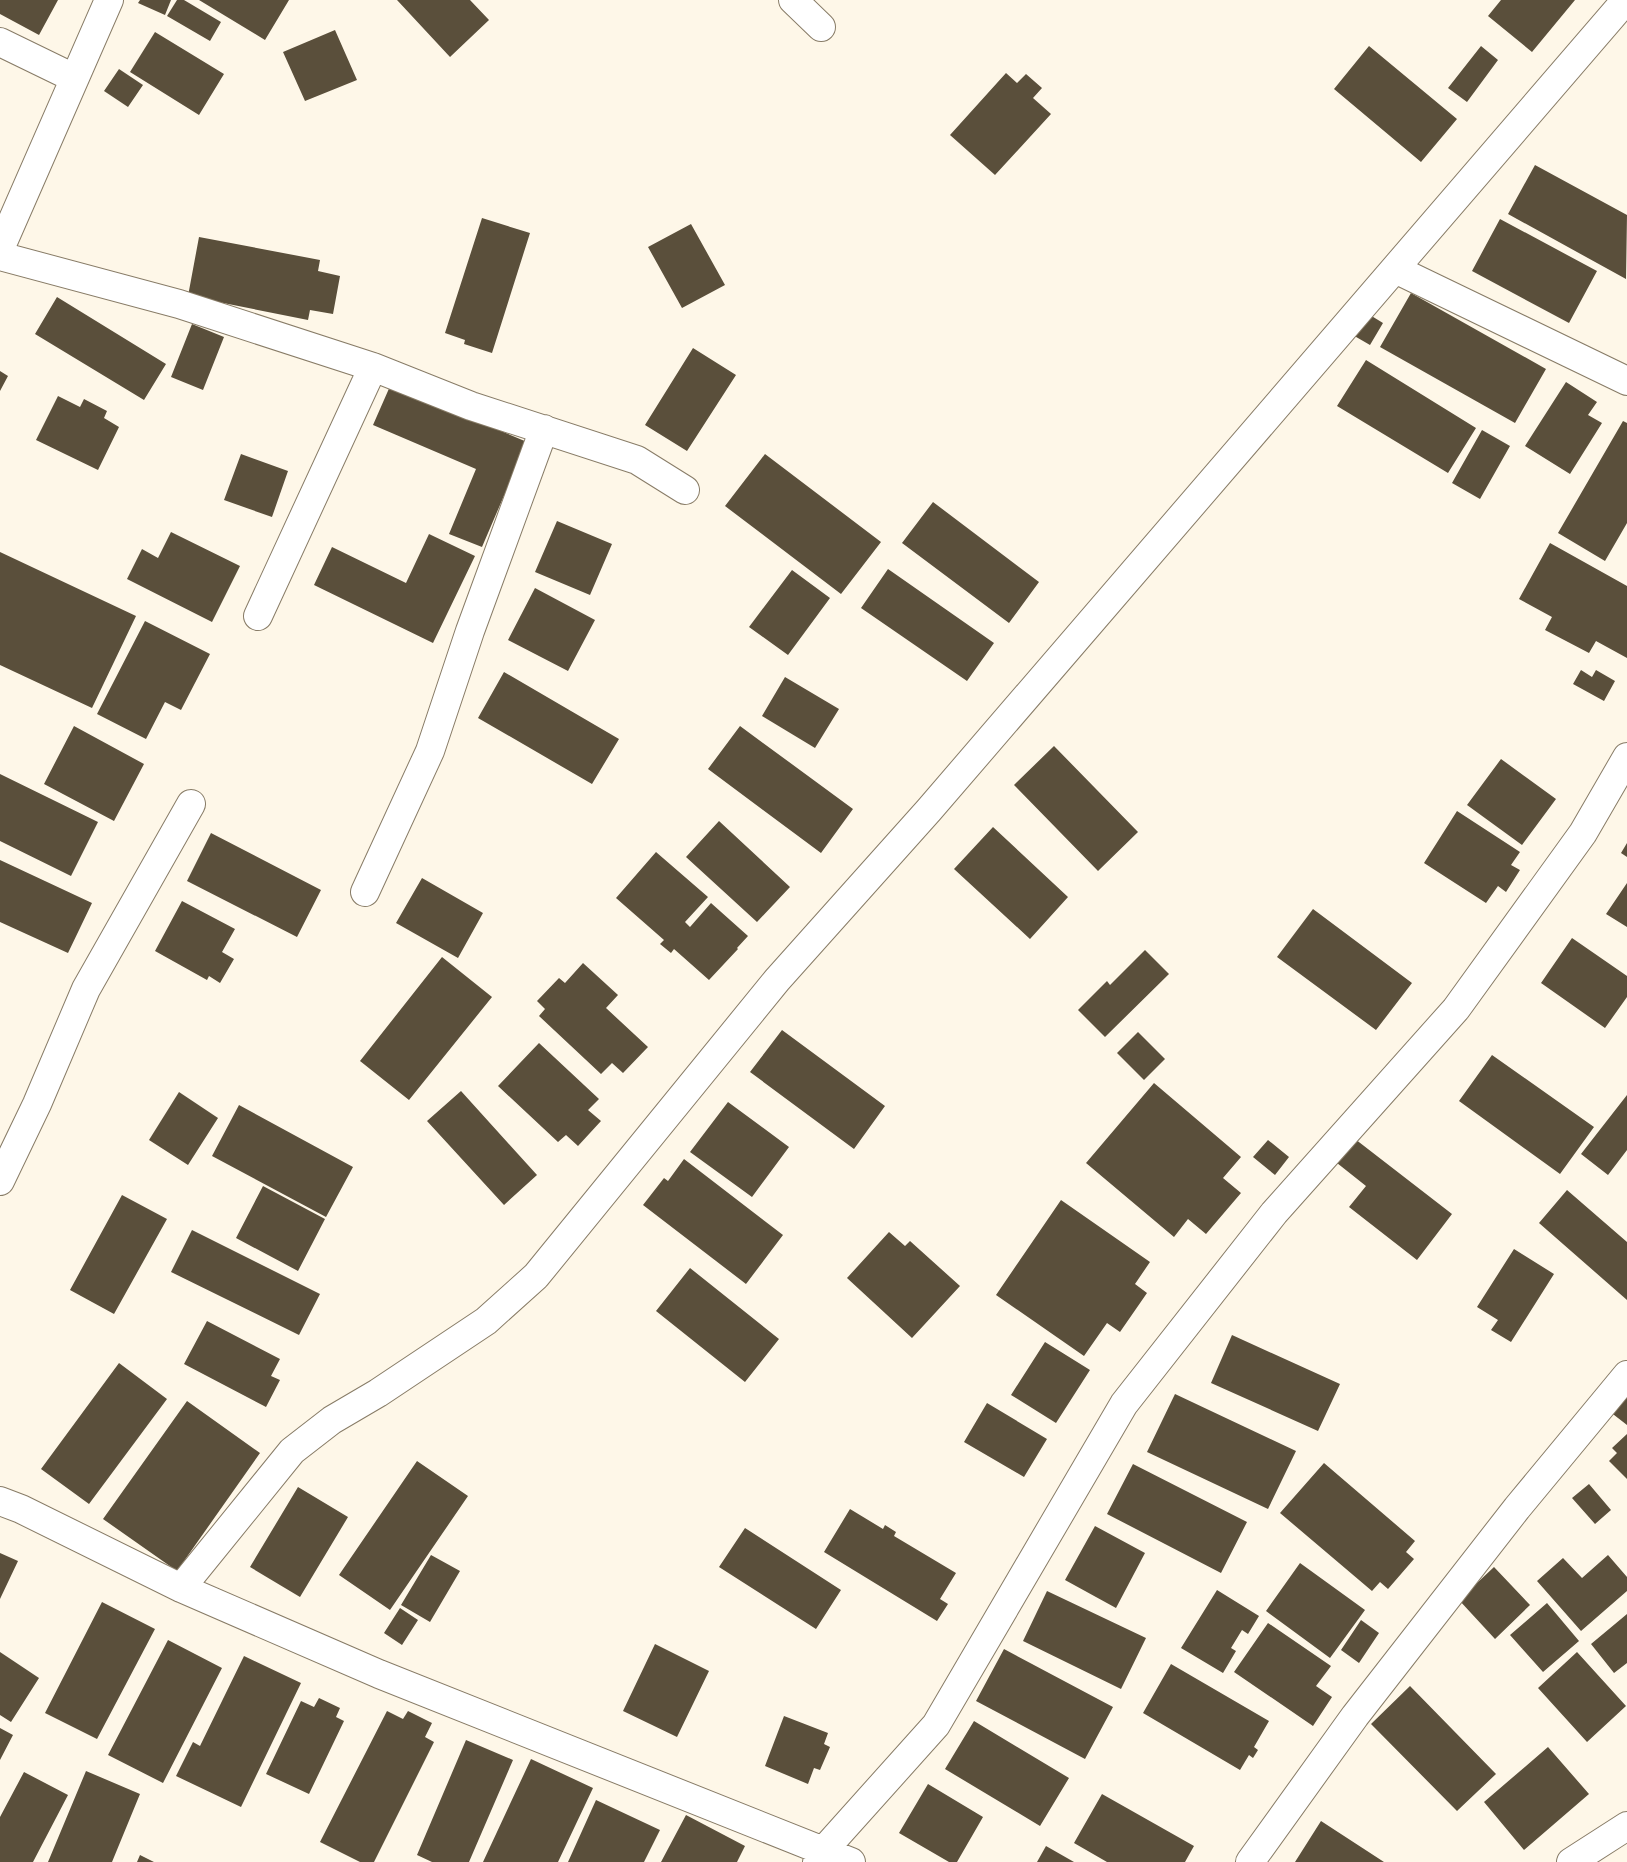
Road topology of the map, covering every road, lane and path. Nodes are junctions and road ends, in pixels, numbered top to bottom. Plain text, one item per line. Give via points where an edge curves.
1 (109, 0) edge
2 (793, 0) edge
3 (1625, 4) edge
4 (821, 27) dead end
5 (0, 42) edge
6 (74, 78) junction
7 (0, 249) edge
8 (0, 256) edge
9 (1395, 269) junction
10 (373, 367) junction
11 (1627, 381) edge
12 (544, 429) junction
13 (685, 490) dead end
14 (258, 616) dead end
15 (1627, 757) edge
16 (191, 804) dead end
17 (365, 892) dead end
18 (0, 1181) edge
19 (1627, 1375) edge
20 (0, 1501) edge
21 (181, 1588) junction
22 (1627, 1826) edge
23 (821, 1856) edge
24 (851, 1862) edge
25 (1250, 1862) edge
26 (1571, 1862) edge

1 - 6 street
2 - 4 street
3 - 9 street
5 - 6 street
6 - 7 street
8 - 10 street via 179,304
9 - 11 street
9 - 21 street via 930,810 778,980 536,1276 486,1321 332,1420 292,1451
10 - 12 street via 471,406
10 - 14 street
12 - 13 street via 637,460
12 - 17 street via 430,751
15 - 23 street via 1583,832 1456,1009 1274,1213 1124,1404 936,1725
16 - 18 street via 86,989
19 - 25 street via 1517,1508 1355,1716
20 - 21 street
21 - 23 street via 379,1674
22 - 26 street
23 - 24 street

